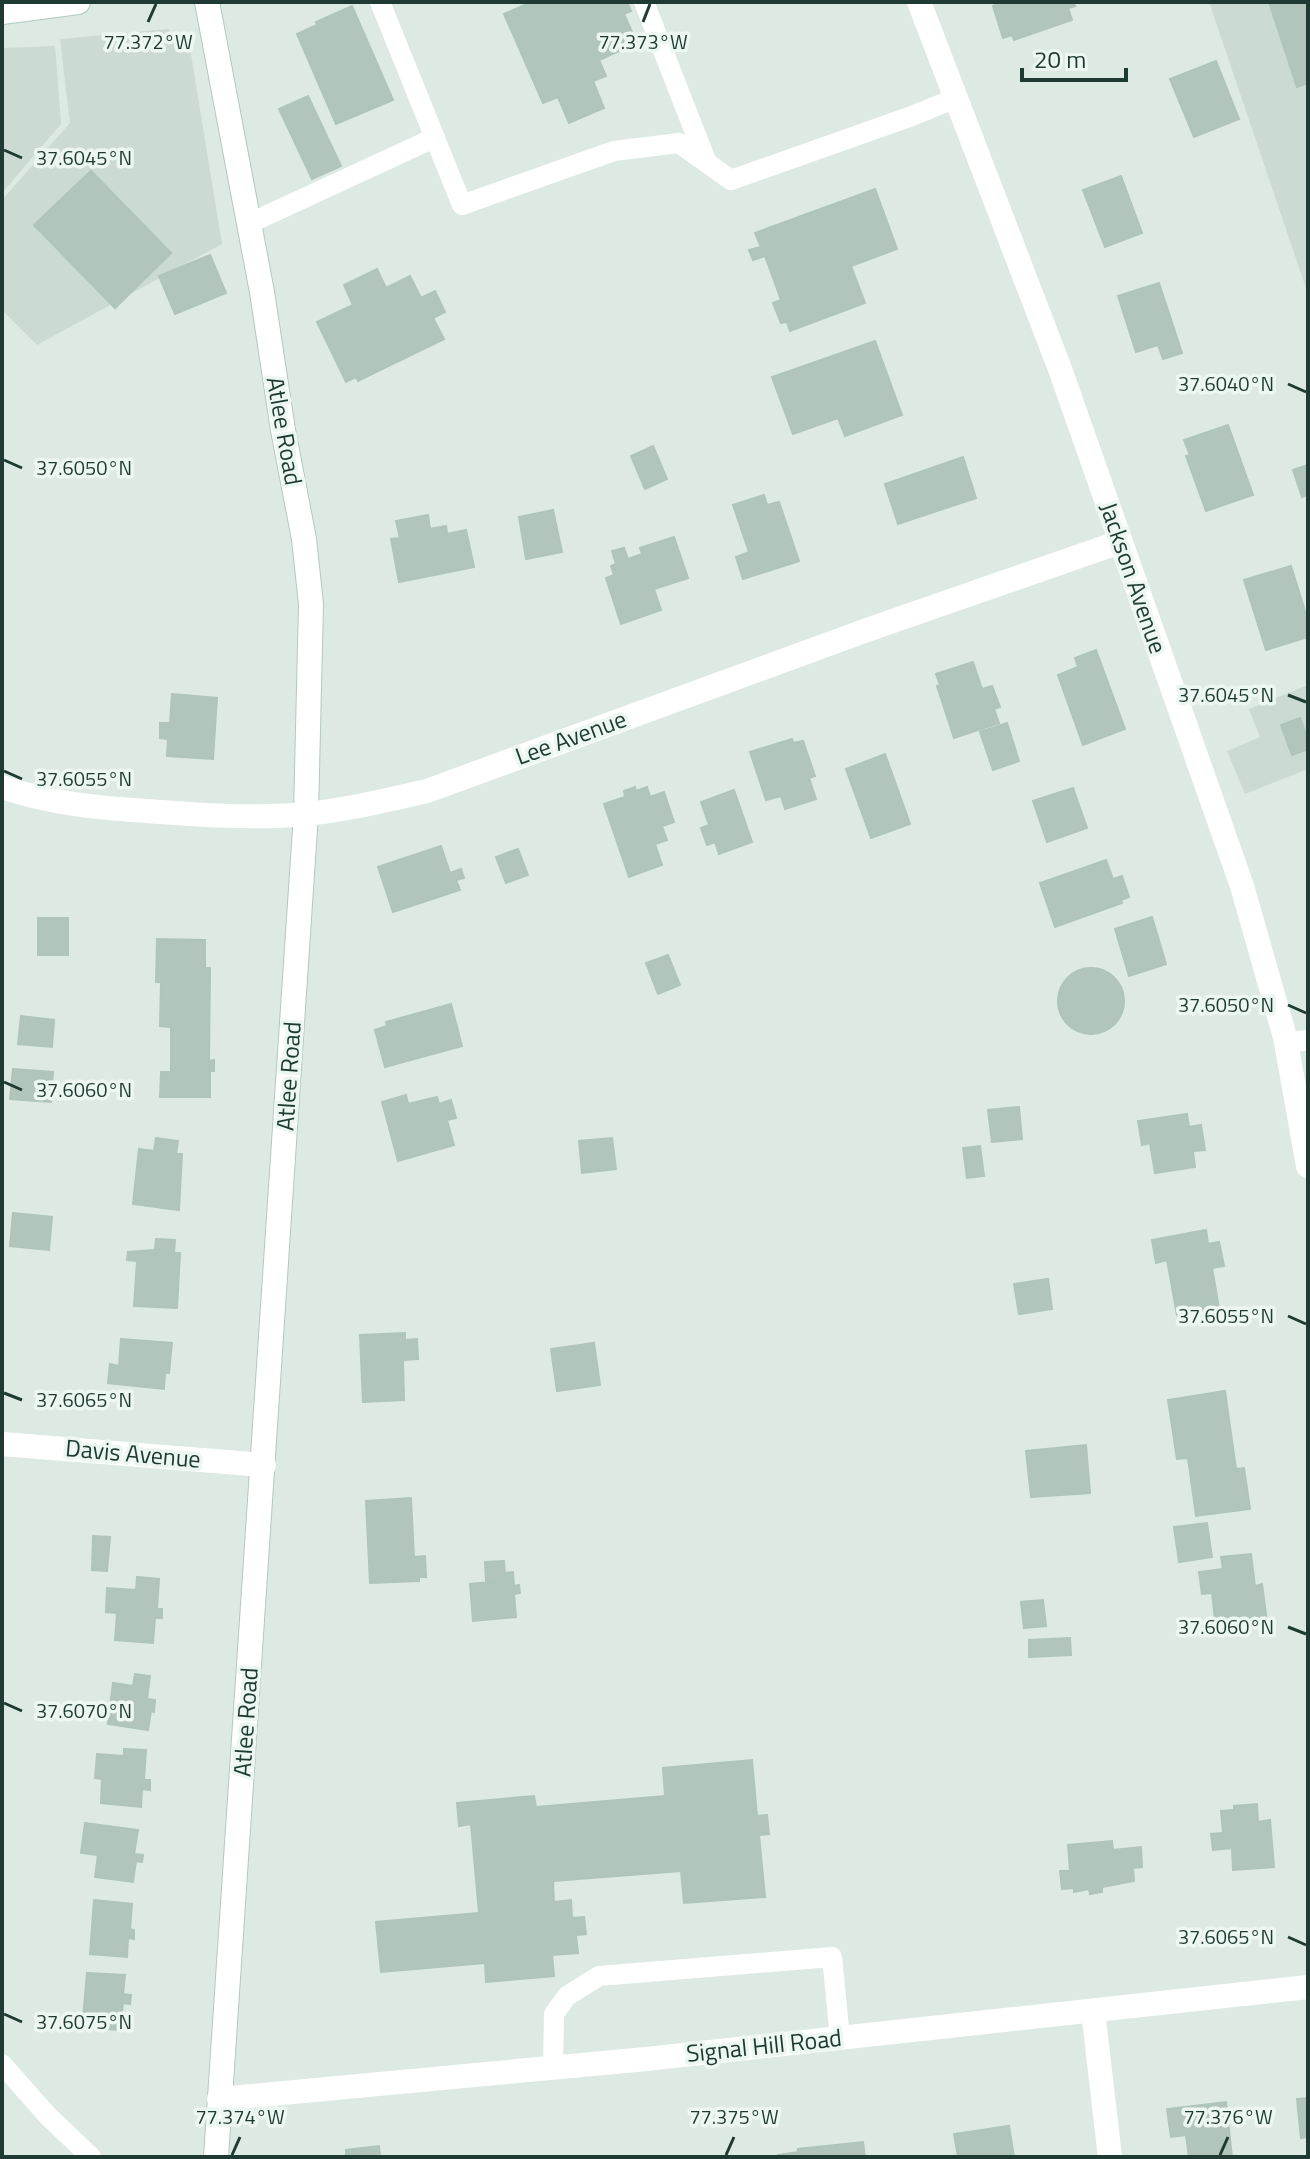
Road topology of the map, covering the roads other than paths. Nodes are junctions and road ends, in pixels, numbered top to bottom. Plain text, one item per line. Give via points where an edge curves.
1 (78, 2) edge
2 (207, 2) edge
3 (380, 2) edge
4 (644, 2) edge
5 (919, 2) edge
6 (2, 12) edge
7 (956, 98) junction
8 (434, 138) junction
9 (707, 163) junction
10 (248, 224) junction
11 (1120, 542) junction
12 (2, 787) edge
13 (306, 814) junction
14 (1297, 1041) edge
15 (1308, 1166) edge
16 (2, 1444) edge
17 (264, 1465) junction
18 (1308, 1987) edge
19 (1093, 2011) junction
20 (840, 2038) junction
21 (2, 2064) edge
22 (553, 2067) junction
23 (219, 2099) junction
24 (91, 2157) edge
25 (216, 2157) edge
26 (1110, 2157) edge

1 - 6 street
2 - 10 street, Atlee Road
3 - 8 lane
4 - 9 lane
5 - 7 street, Jackson Avenue
7 - 9 lane via 731,180
7 - 11 street, Jackson Avenue
8 - 9 lane via 462,205 614,151 679,143
8 - 10 lane
10 - 13 street, Atlee Road via 311,604
11 - 13 street, Lee Avenue via 427,791
11 - 14 street, Jackson Avenue
12 - 13 street, Lee Avenue via 35,799 100,808 227,817
13 - 17 street, Atlee Road
14 - 15 street, Jackson Avenue
16 - 17 street, Davis Avenue
17 - 23 street, Atlee Road
18 - 19 street, Signal Hill Road
19 - 20 street, Signal Hill Road
19 - 26 street
20 - 22 street, Signal Hill Road
20 - 22 lane via 832,1957 599,1976 567,1996 554,2014
21 - 24 lane
22 - 23 street, Signal Hill Road
23 - 25 street, Atlee Road

